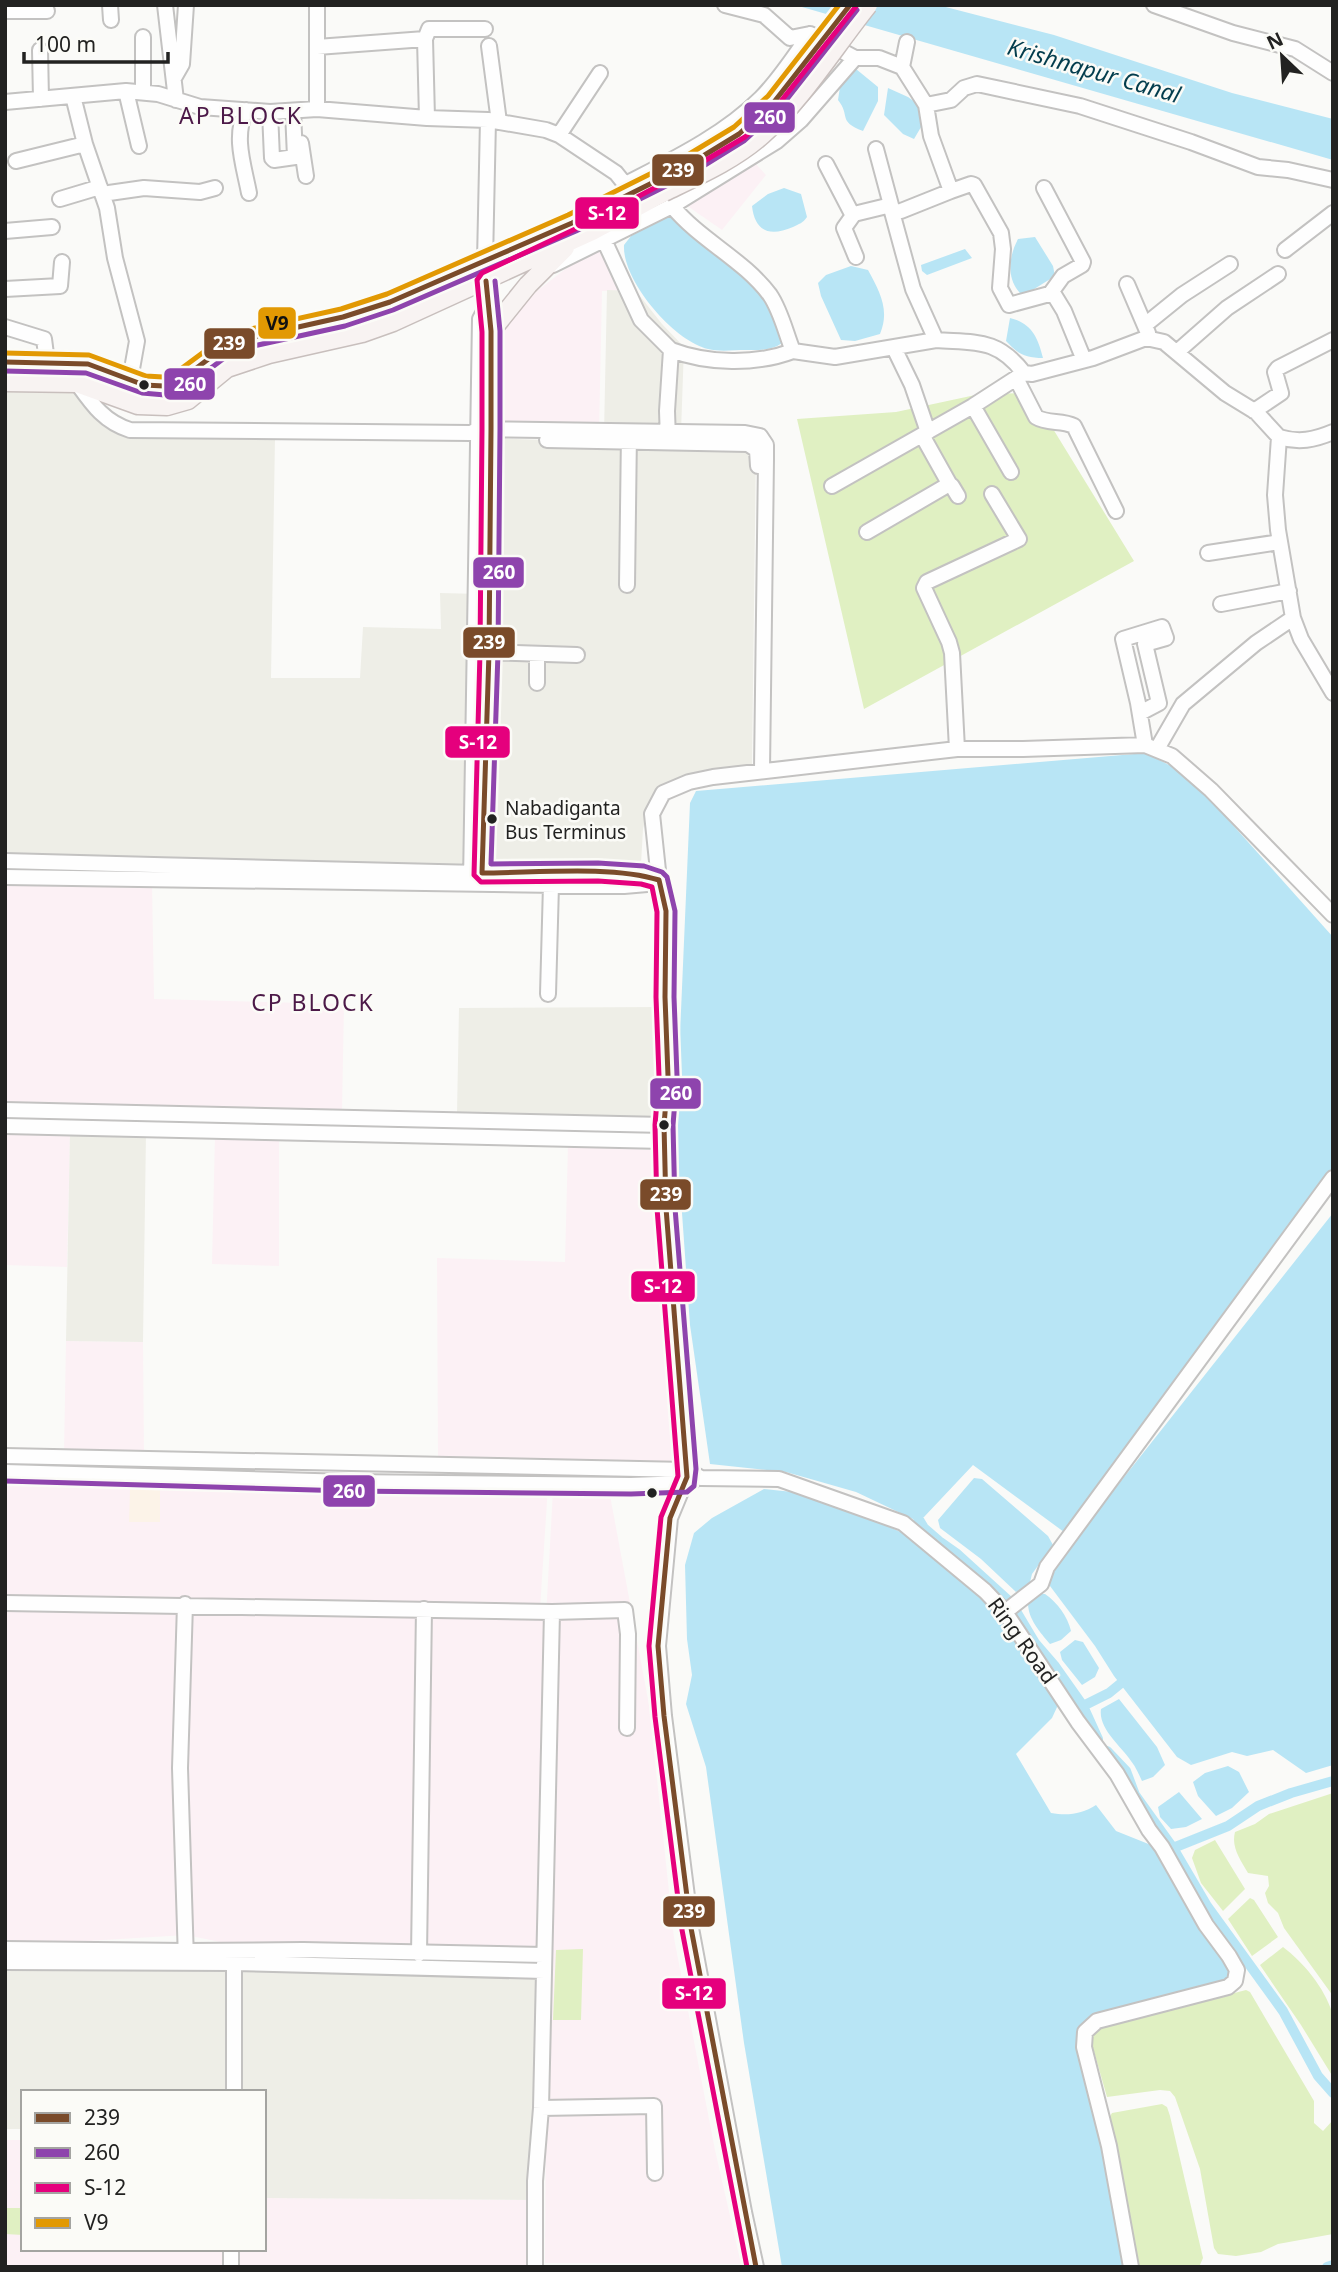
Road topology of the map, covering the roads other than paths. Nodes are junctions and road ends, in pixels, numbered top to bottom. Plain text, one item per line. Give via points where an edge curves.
1 (165, 5) edge
2 (186, 5) edge
3 (317, 5) edge
4 (725, 5) edge
5 (849, 5) edge
6 (868, 5) edge
7 (1154, 5) edge
8 (5, 11) edge
9 (47, 11) dead end
10 (1186, 11) edge
11 (485, 29) dead end
12 (810, 34) junction
13 (143, 37) dead end
14 (425, 39) junction
15 (907, 42) dead end
16 (489, 46) dead end
17 (317, 47) junction
18 (40, 50) dead end
19 (855, 58) junction
20 (902, 67) junction
21 (600, 73) dead end
22 (1333, 73) edge
23 (174, 79) junction
24 (126, 91) junction
25 (143, 92) junction
26 (72, 96) junction
27 (41, 99) junction
28 (176, 100) junction
29 (5, 102) edge
30 (926, 105) junction
31 (317, 109) junction
32 (246, 110) junction
33 (296, 111) junction
34 (270, 112) junction
35 (426, 118) junction
36 (493, 121) junction
37 (559, 135) junction
38 (85, 144) junction
39 (139, 146) dead end
40 (876, 149) dead end
41 (16, 161) dead end
42 (826, 164) dead end
43 (306, 176) dead end
44 (1333, 180) edge
45 (1044, 187) dead end
46 (215, 188) dead end
47 (629, 189) junction
48 (101, 190) junction
49 (951, 191) junction
50 (250, 192) dead end
51 (662, 194) junction
52 (60, 199) dead end
53 (892, 208) junction
54 (1333, 213) edge
55 (854, 214) junction
56 (52, 227) dead end
57 (5, 231) edge
58 (572, 240) junction
59 (604, 240) junction
60 (1285, 250) dead end
61 (856, 257) dead end
62 (485, 261) junction
63 (62, 262) dead end
64 (1230, 264) dead end
65 (544, 269) junction
66 (1278, 274) dead end
67 (486, 281) junction
68 (1126, 284) dead end
69 (5, 289) edge
70 (1050, 294) junction
71 (487, 306) junction
72 (5, 327) edge
73 (491, 331) junction
74 (1147, 331) junction
75 (936, 340) junction
76 (1333, 340) edge
77 (894, 348) junction
78 (671, 350) junction
79 (793, 351) junction
80 (1177, 352) junction
81 (1084, 360) junction
82 (5, 362) edge
83 (47, 362) junction
84 (1020, 376) junction
85 (130, 380) junction
86 (5, 382) edge
87 (77, 383) junction
88 (973, 406) junction
89 (1254, 411) junction
90 (1333, 432) edge
91 (482, 433) junction
92 (925, 433) junction
93 (629, 437) junction
94 (668, 437) junction
95 (1279, 437) junction
96 (1011, 472) dead end
97 (832, 486) dead end
98 (992, 494) dead end
99 (1116, 511) dead end
100 (867, 532) dead end
101 (1280, 542) junction
102 (1208, 553) dead end
103 (627, 585) dead end
104 (1289, 591) junction
105 (1221, 604) dead end
106 (1293, 618) junction
107 (481, 620) junction
108 (489, 652) junction
109 (537, 654) junction
110 (577, 655) dead end
111 (537, 683) dead end
112 (1333, 693) edge
113 (1140, 713) junction
114 (1151, 747) junction
115 (957, 749) junction
116 (756, 771) junction
117 (5, 861) edge
118 (97, 871) junction
119 (659, 874) junction
120 (5, 877) edge
121 (477, 878) junction
122 (551, 885) junction
123 (1326, 899) edge
124 (1333, 915) edge
125 (548, 994) dead end
126 (5, 1110) edge
127 (475, 1120) junction
128 (553, 1122) junction
129 (664, 1125) junction
130 (5, 1126) edge
131 (475, 1136) junction
132 (554, 1137) junction
133 (664, 1141) junction
134 (1333, 1178) edge
135 (5, 1456) edge
136 (380, 1464) junction
137 (5, 1472) edge
138 (686, 1477) junction
139 (379, 1482) junction
140 (5, 1603) edge
141 (184, 1604) junction
142 (1011, 1607) junction
143 (424, 1609) junction
144 (552, 1612) junction
145 (627, 1728) dead end
146 (5, 1949) edge
147 (419, 1954) junction
148 (544, 1955) junction
149 (186, 1957) junction
150 (5, 1962) edge
151 (234, 1963) junction
152 (544, 1971) junction
153 (233, 2090) edge
154 (541, 2108) junction
155 (655, 2173) dead end
156 (536, 2267) edge
157 (756, 2267) edge
158 (1131, 2267) edge

1 - 23 street
2 - 23 street via 182,64
3 - 17 street
4 - 12 street via 764,15 790,38
5 - 51 main road, bridge via 764,114
6 - 51 main road, bridge via 761,136
7 - 10 street
8 - 9 street
10 - 22 street via 1233,33 1295,49
11 - 14 street via 429,29
12 - 19 street
12 - 47 street via 752,106
13 - 25 street
14 - 17 street
14 - 35 street
15 - 20 street
16 - 36 street
17 - 31 street
18 - 27 street
19 - 20 street via 879,58
19 - 51 street via 802,120 777,141
20 - 30 street
21 - 37 street
23 - 28 street
24 - 25 street
24 - 26 street
24 - 39 street
25 - 28 street
26 - 27 street
26 - 38 street
27 - 29 street
28 - 32 street via 200,107
30 - 44 street via 947,101 978,84 1080,106 1258,167
30 - 49 street via 931,136
31 - 33 street
31 - 35 street
32 - 34 street
32 - 50 street via 240,144
33 - 34 street
33 - 34 street via 295,158 274,160
33 - 43 street
35 - 36 street
36 - 37 street
36 - 62 street
37 - 47 street via 616,173
38 - 41 street
38 - 48 street
40 - 53 street
42 - 55 street
45 - 70 street via 1083,262 1063,276
46 - 48 street via 200,192
47 - 51 main road
47 - 62 main road via 572,223
48 - 52 street
48 - 85 street via 137,341
49 - 53 street via 901,211
49 - 70 street via 974,185 1001,233 1000,288 1009,305
51 - 58 main road
51 - 59 street
51 - 79 street via 697,233 757,280 773,300
53 - 55 street
53 - 75 street via 913,289
54 - 60 street
55 - 61 street via 845,228
56 - 57 street
58 - 65 main road
58 - 67 main road
59 - 65 street
59 - 78 street via 641,320
62 - 67 street
62 - 85 main road via 366,311 231,342 172,384 149,386
63 - 69 street via 60,286
64 - 74 street via 1182,295
65 - 73 main road
66 - 80 street via 1227,308
67 - 71 street
67 - 87 main road via 377,328 227,368 177,404 146,407
68 - 74 street
70 - 81 street via 1064,312
71 - 73 street
71 - 91 street via 480,319
72 - 83 street via 44,340
73 - 91 street
74 - 80 street
74 - 81 street
75 - 77 street
75 - 84 street via 990,344 1014,361
76 - 89 street via 1278,368 1275,377 1281,393
77 - 79 street via 835,357
77 - 92 street via 912,385
78 - 79 street via 715,360 772,358
78 - 94 street
80 - 89 street
81 - 84 street
82 - 83 main road
83 - 85 main road via 88,364
84 - 88 street
84 - 99 street via 1036,417 1074,426
86 - 87 main road
87 - 91 street via 110,422 130,429
88 - 92 street
88 - 96 street
89 - 95 street
90 - 95 street via 1305,440
91 - 93 street
91 - 107 street
92 - 97 street
92 - 100 street via 954,491
93 - 94 street
93 - 103 street
94 - 116 street via 757,434 766,445
95 - 101 street via 1275,495
98 - 115 street via 1019,539 927,582 924,588 952,653
101 - 102 street
101 - 104 street
104 - 105 street
104 - 106 street
106 - 112 street
106 - 114 street via 1189,698
107 - 108 street
107 - 121 street
108 - 109 street
108 - 121 street
109 - 110 street
109 - 111 street
113 - 113 street via 1123,639 1162,627 1166,638 1145,645 1159,703
113 - 114 street
114 - 115 street
114 - 123 street via 1172,757 1211,790
115 - 116 street
116 - 119 street via 713,777 663,793 652,814
117 - 118 street
118 - 120 street
118 - 121 street
119 - 121 street
119 - 122 street via 647,884
119 - 129 street via 666,911 668,1076
121 - 122 street
122 - 125 street
123 - 124 street
126 - 127 street
127 - 128 street
127 - 131 street
128 - 129 street
128 - 132 street
129 - 133 street
130 - 131 street
131 - 132 street
132 - 133 street
133 - 138 street
134 - 142 street via 1047,1567 1041,1584
135 - 136 street
136 - 138 street
136 - 139 street
137 - 139 street
138 - 139 street via 631,1486
138 - 142 street, Ring Road via 779,1479 903,1523
138 - 157 street via 670,1518 658,1646 664,1717 691,1928
140 - 141 street
141 - 143 street
141 - 149 street via 180,1768
142 - 158 street, Ring Road via 1078,1722 1116,1774 1237,1970 1232,1985 1097,2021 1085,2032
143 - 144 street
143 - 147 street
144 - 145 street via 626,1610
144 - 148 street
146 - 149 street
147 - 148 street
147 - 149 street via 303,1950
148 - 152 street
149 - 150 street
149 - 151 street
151 - 152 street
151 - 153 street
152 - 154 street
154 - 155 street via 654,2106
154 - 156 street via 535,2181

